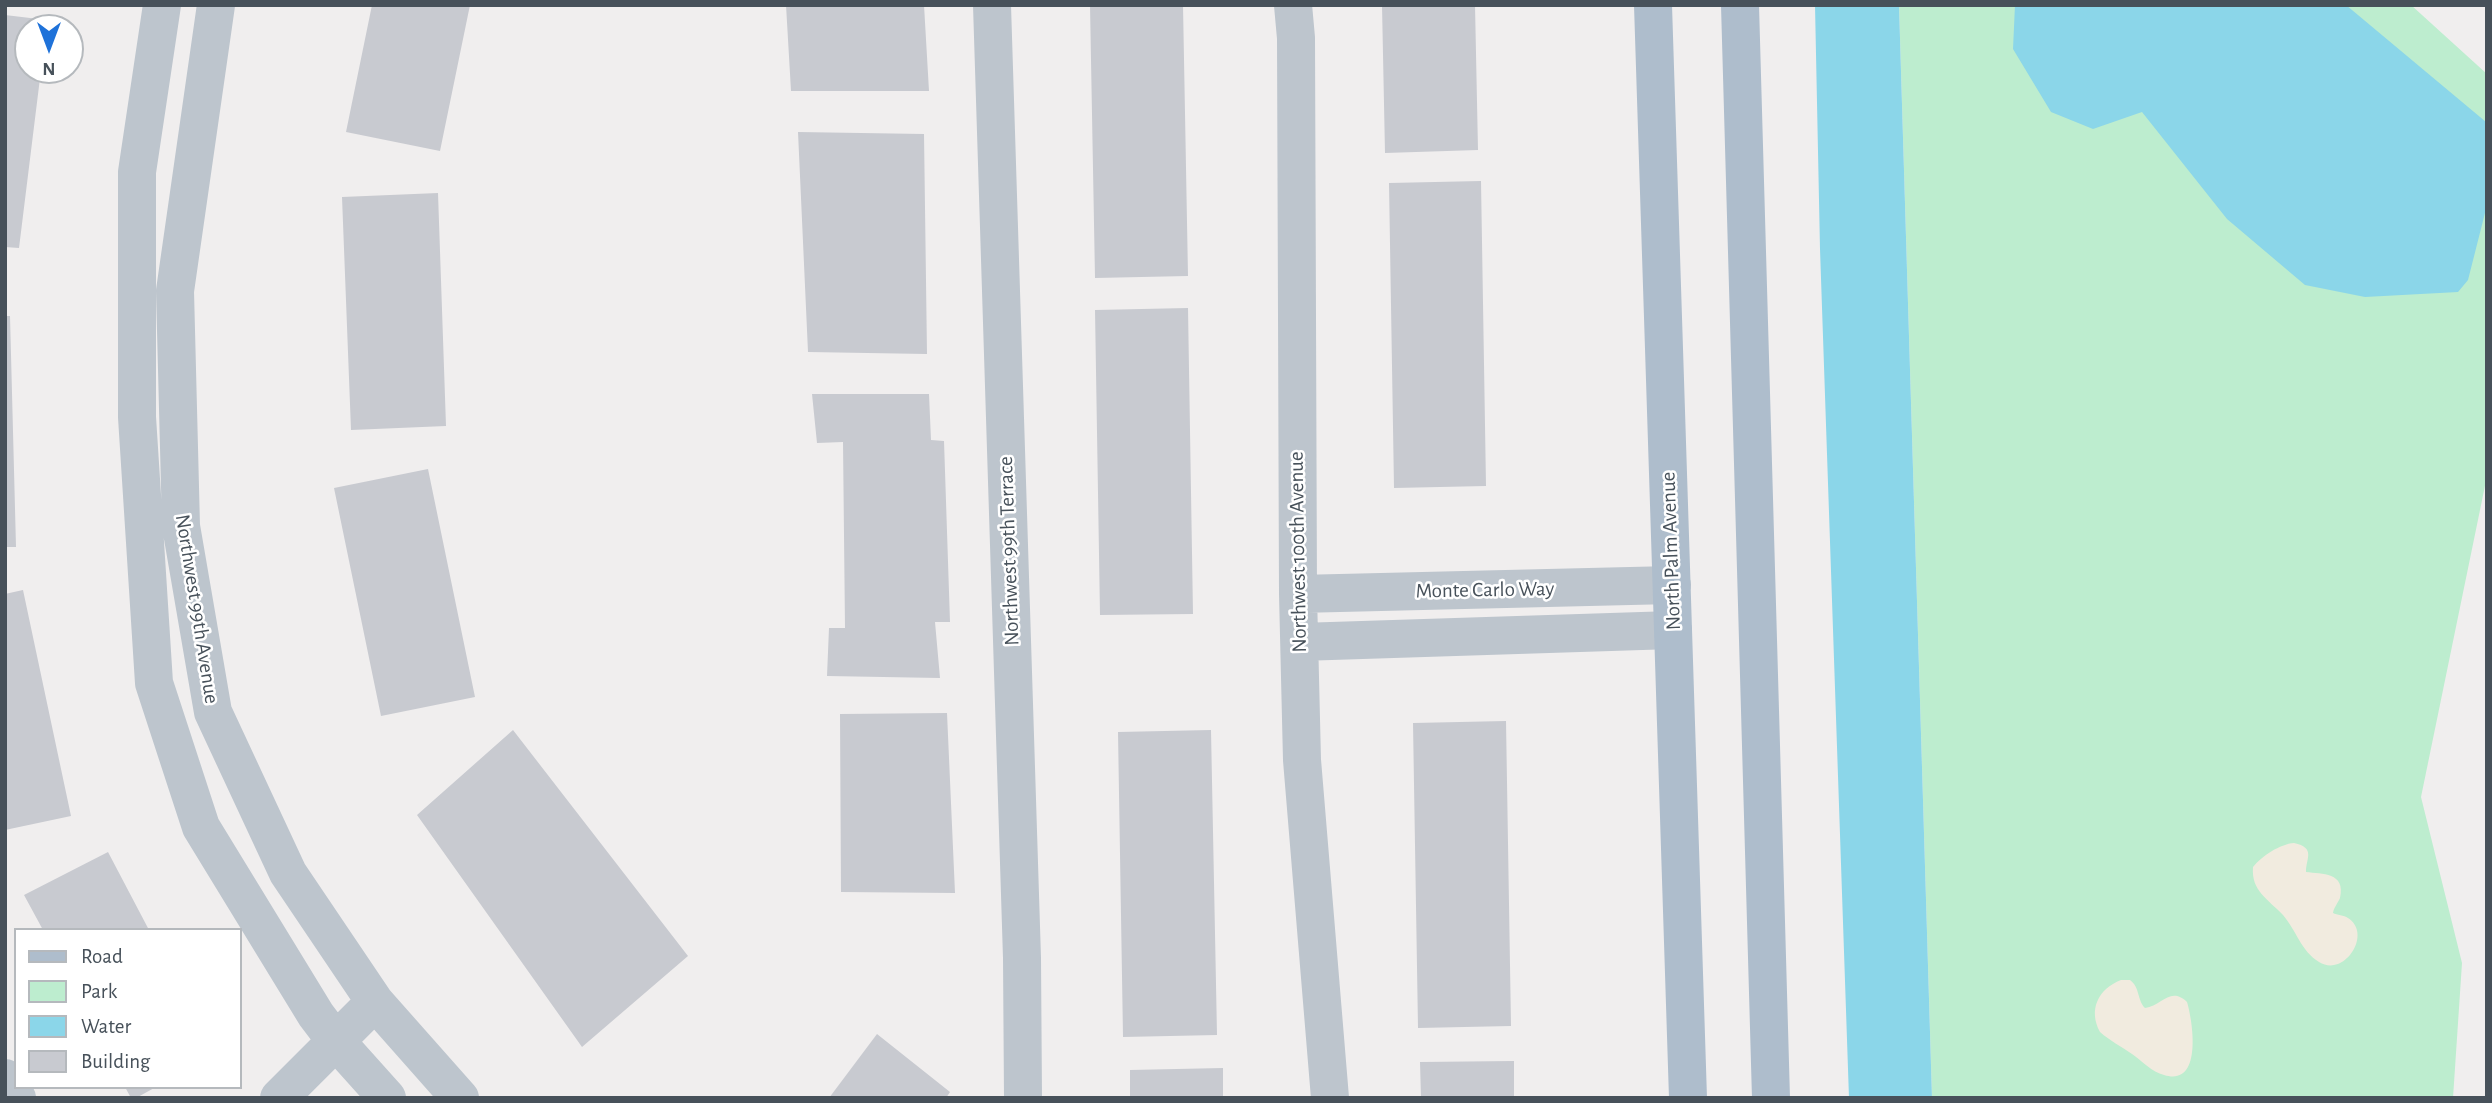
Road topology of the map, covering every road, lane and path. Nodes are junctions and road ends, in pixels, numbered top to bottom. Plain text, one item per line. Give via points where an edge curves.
1 (162, 5) edge
2 (216, 5) edge
3 (992, 5) edge
4 (1293, 5) edge
5 (1653, 5) edge
6 (1740, 5) edge
7 (1672, 585) junction
8 (1298, 594) junction
9 (1673, 630) junction
10 (1300, 642) junction
11 (376, 1002) junction
12 (335, 1040) junction
13 (5, 1078) edge
14 (17, 1098) edge
15 (279, 1098) edge
16 (387, 1098) edge
17 (460, 1098) edge
18 (1023, 1098) edge
19 (1330, 1098) edge
20 (1688, 1098) edge
21 (1771, 1098) edge

1 - 12 street, Northwest 99th Avenue via 137,172 137,416 154,682 201,827
2 - 11 street, Northwest 99th Avenue via 174,291 181,526 213,712 288,873
3 - 18 street, Northwest 99th Terrace
4 - 8 street, Northwest 100th Avenue
5 - 7 main road, North Palm Avenue
6 - 21 main road
7 - 8 street, Monte Carlo Way
7 - 9 main road, North Palm Avenue
8 - 10 street, Northwest 100th Avenue
9 - 10 street
9 - 20 main road, North Palm Avenue
10 - 19 street, Northwest 100th Avenue via 1302,760
11 - 12 street
11 - 17 street, Northwest 99th Avenue
12 - 15 street
12 - 16 street, Northwest 99th Avenue
13 - 14 street

